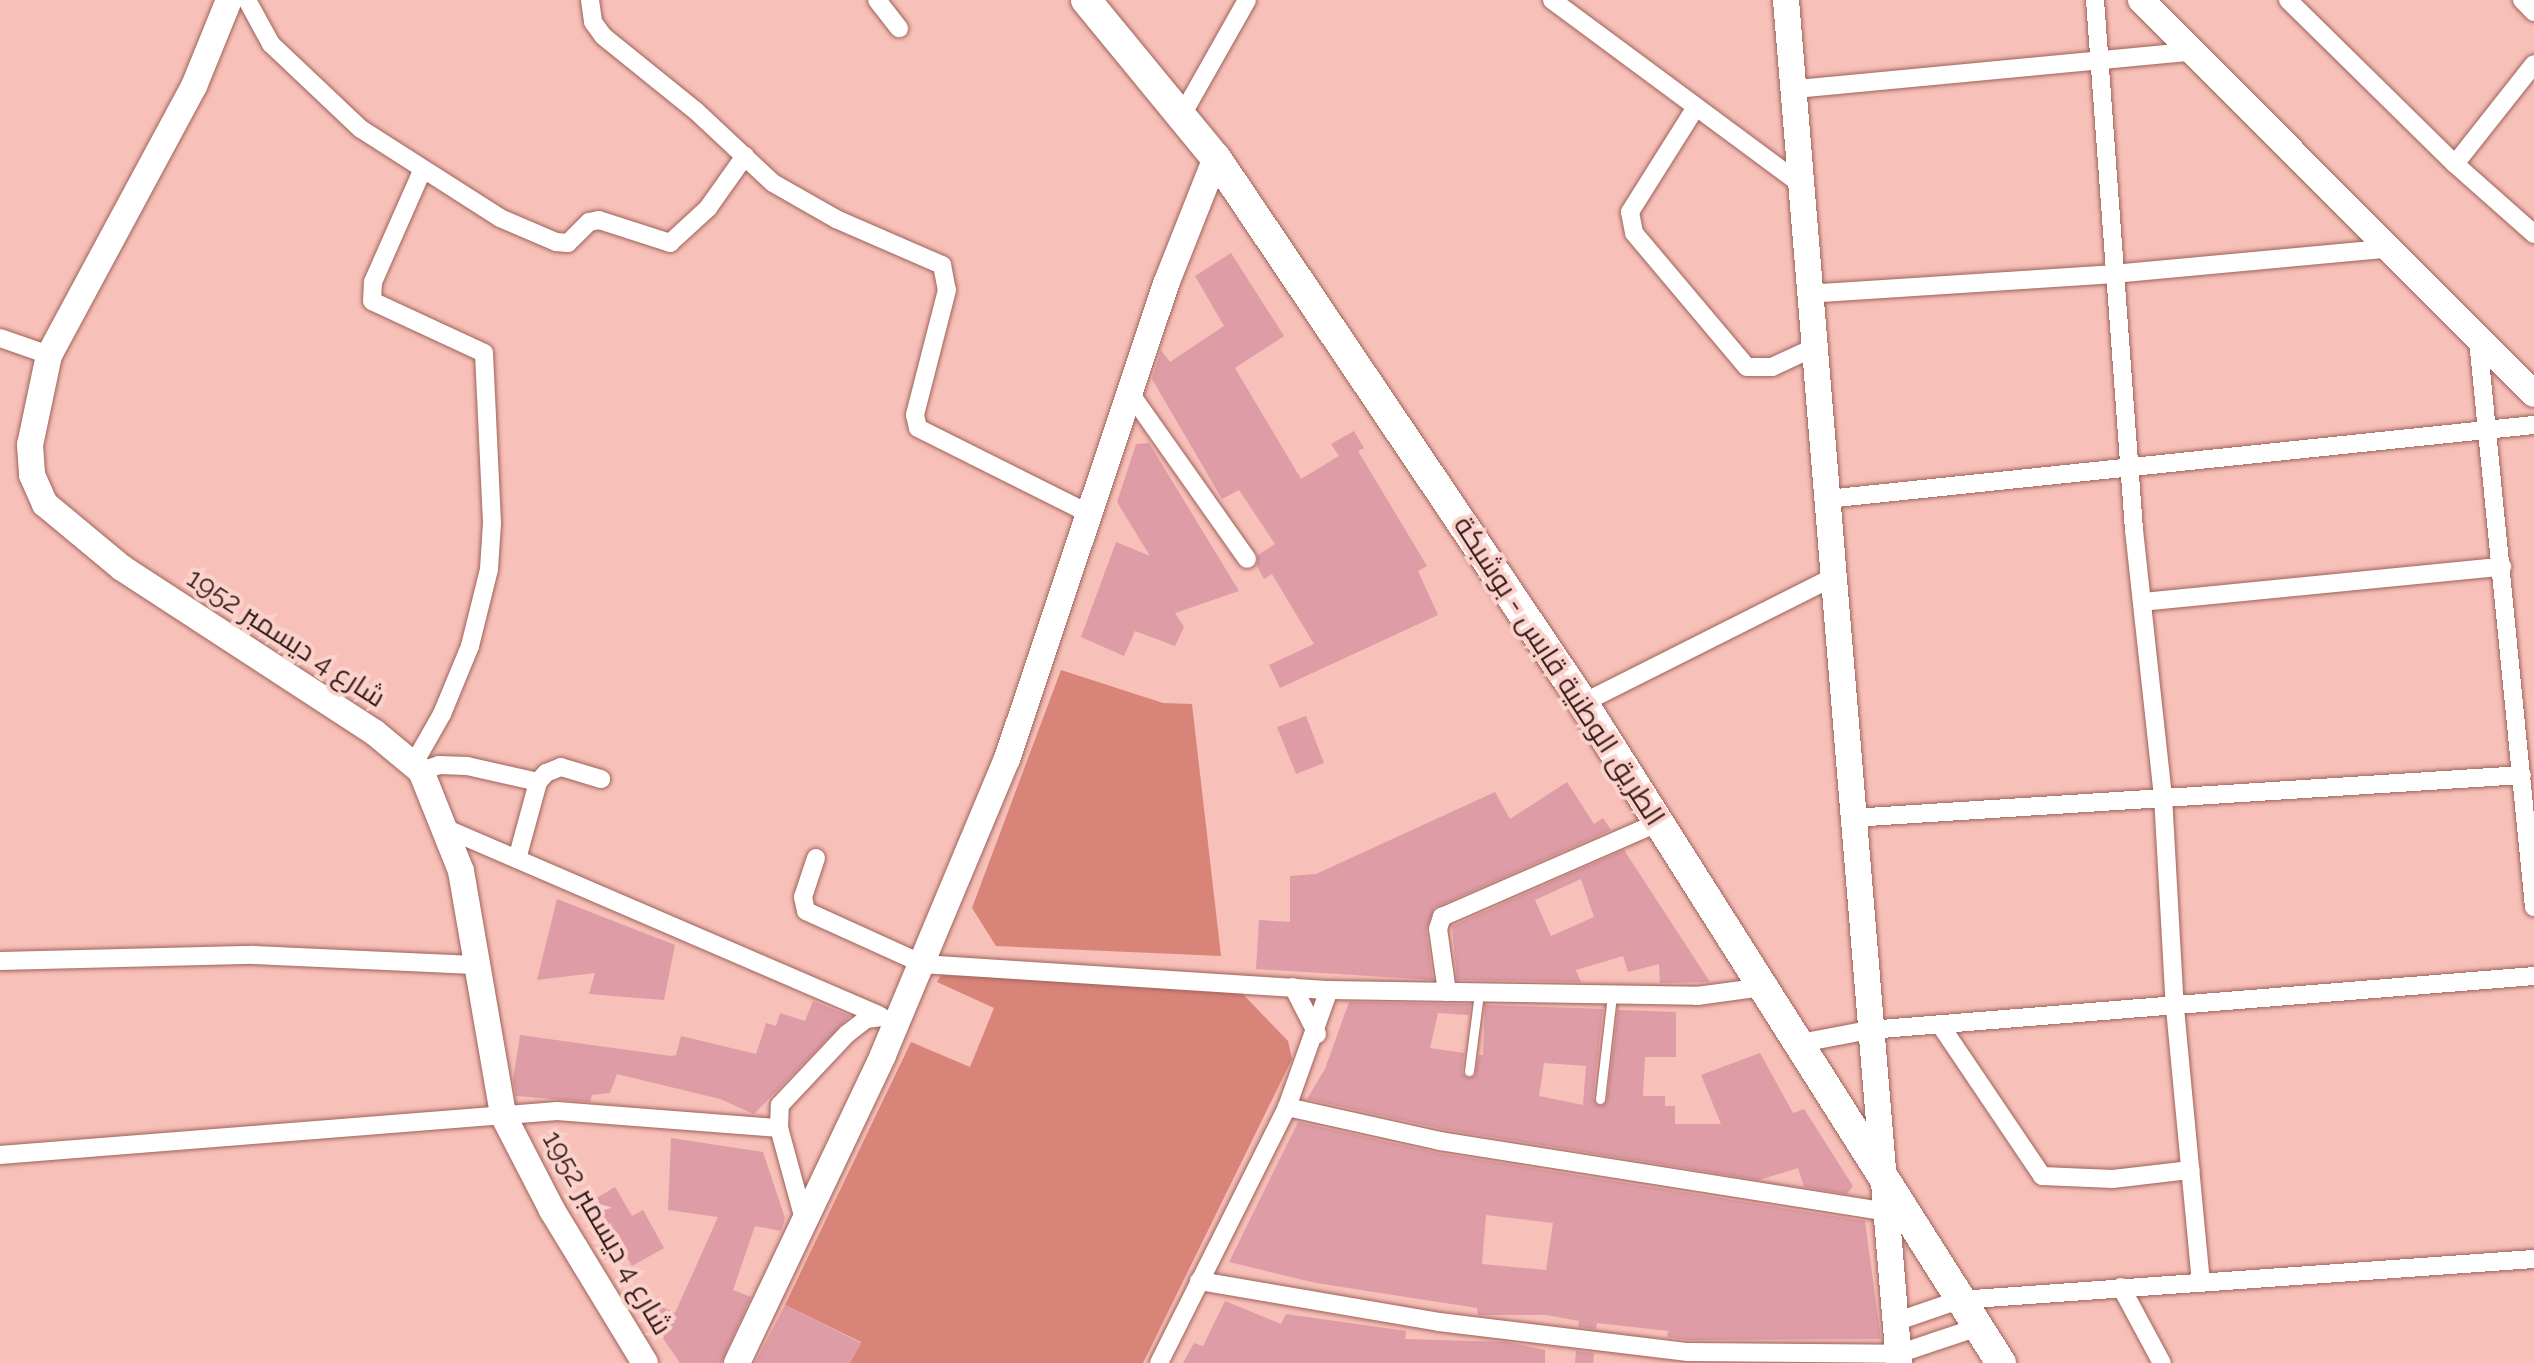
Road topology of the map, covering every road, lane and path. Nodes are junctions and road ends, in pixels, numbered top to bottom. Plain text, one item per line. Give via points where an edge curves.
1 (590, 0) edge
2 (877, 0) edge
3 (1086, 0) edge
4 (1247, 0) edge
5 (1552, 0) edge
6 (1786, 0) edge
7 (2095, 0) edge
8 (2141, 0) edge
9 (2288, 0) edge
10 (2522, 0) edge
11 (233, 1) edge
12 (2534, 12) edge
13 (899, 28) dead end
14 (2191, 52) junction
15 (2102, 62) junction
16 (2534, 64) edge
17 (1796, 89) junction
18 (1696, 107) junction
19 (1182, 115) junction
20 (745, 156) junction
21 (1216, 158) junction
22 (2455, 164) junction
23 (422, 171) junction
24 (1801, 184) junction
25 (2534, 234) edge
26 (2385, 249) junction
27 (2114, 274) junction
28 (1807, 294) junction
29 (0, 338) edge
30 (2478, 340) junction
31 (1813, 348) junction
32 (49, 355) junction
33 (1130, 393) junction
34 (2534, 394) edge
35 (2534, 425) edge
36 (2491, 434) junction
37 (2129, 469) junction
38 (1827, 499) junction
39 (1090, 514) junction
40 (1247, 559) dead end
41 (2502, 567) junction
42 (1833, 577) junction
43 (2142, 602) junction
44 (1583, 703) junction
45 (417, 768) junction
46 (2522, 775) junction
47 (601, 779) dead end
48 (538, 782) junction
49 (2163, 796) junction
50 (1852, 818) junction
51 (1659, 822) junction
52 (447, 829) junction
53 (816, 858) dead end
54 (517, 859) junction
55 (2534, 897) edge
56 (2534, 907) edge
57 (0, 961) edge
58 (923, 964) junction
59 (474, 965) junction
60 (2534, 976) edge
61 (1293, 987) junction
62 (1764, 987) junction
63 (1329, 990) junction
64 (1447, 992) junction
65 (1479, 993) junction
66 (1612, 995) junction
67 (2175, 1008) junction
68 (888, 1019) junction
69 (1941, 1026) junction
70 (1869, 1030) junction
71 (1317, 1034) junction
72 (1796, 1044) junction
73 (1469, 1071) dead end
74 (1600, 1099) dead end
75 (1287, 1107) junction
76 (503, 1115) junction
77 (779, 1128) junction
78 (0, 1155) edge
79 (2190, 1170) junction
80 (1882, 1173) junction
81 (1886, 1212) junction
82 (805, 1223) junction
83 (2534, 1259) edge
84 (1199, 1281) junction
85 (2201, 1281) junction
86 (2121, 1287) junction
87 (1959, 1300) junction
88 (1895, 1322) junction
89 (1978, 1327) junction
90 (1899, 1358) edge
91 (645, 1363) edge
92 (737, 1363) edge
93 (1159, 1363) edge
94 (2001, 1363) edge
95 (2162, 1363) edge

1 - 20 street via 593,22 603,36
2 - 13 street
3 - 19 main road, الطريق الوطنية قابس - بوشبكة
4 - 19 street
5 - 18 street
6 - 17 street
7 - 15 street
8 - 14 street
9 - 22 street
10 - 12 street
11 - 23 street via 361,129
11 - 32 street, شارع 4 ديسمبر 1952 via 194,86
14 - 15 street
14 - 26 street
15 - 17 street
15 - 27 street
16 - 22 street
17 - 24 street
18 - 24 street
18 - 31 street via 1630,212 1634,233 1747,367 1760,370
19 - 21 main road, الطريق الوطنية قابس - بوشبكة
20 - 23 street via 708,208 670,243 599,220 589,222 568,243 556,242 500,218
20 - 39 street via 805,203 942,265 947,290 915,415 918,428
21 - 33 street
21 - 44 main road, الطريق الوطنية قابس - بوشبكة
22 - 25 street
23 - 45 street via 373,282 372,301 484,353 492,523 489,569 470,646
24 - 28 street
26 - 27 street
26 - 30 street
27 - 28 street
27 - 37 street
28 - 31 street
29 - 32 street
30 - 34 street
30 - 36 street
31 - 38 street
32 - 45 street, شارع 4 ديسمبر 1952 via 30,445 32,475 45,504 122,568 374,732
33 - 39 street
33 - 40 street
35 - 36 street
36 - 37 street
36 - 41 street
37 - 38 street
37 - 43 street
38 - 42 street
39 - 58 street via 1007,759
41 - 43 street
41 - 46 street
42 - 44 street
42 - 50 street
43 - 49 street
44 - 51 main road, الطريق الوطنية قابس - بوشبكة
45 - 48 street via 467,766
45 - 52 street, شارع 4 ديسمبر 1952
46 - 49 street
46 - 55 street
47 - 48 street via 561,767
48 - 54 street
49 - 50 street
49 - 67 street
50 - 70 street
51 - 62 main road, الطريق الوطنية قابس - بوشبكة
51 - 64 street via 1442,917 1438,929
52 - 54 street
52 - 59 street, شارع 4 ديسمبر 1952 via 461,871
53 - 58 street via 803,897 806,911
54 - 68 street
55 - 56 street
57 - 59 street via 254,955
58 - 61 street
58 - 68 street
59 - 76 street, شارع 4 ديسمبر 1952
60 - 67 street
61 - 63 street
61 - 71 street
62 - 66 street via 1697,996
62 - 72 main road, الطريق الوطنية قابس - بوشبكة
63 - 64 street
63 - 71 street
64 - 65 street
65 - 66 street
65 - 73 lane
66 - 74 lane
67 - 69 street
67 - 79 street
68 - 77 street via 847,1034 780,1105
68 - 82 street
69 - 70 street
69 - 79 street via 2042,1176 2113,1179
70 - 72 street
70 - 80 street
71 - 75 street
72 - 80 main road, الطريق الوطنية قابس - بوشبكة
75 - 81 street via 1440,1141
75 - 84 street
76 - 77 street via 557,1111
76 - 78 street
76 - 91 street, شارع 4 ديسمبر 1952 via 552,1210
77 - 82 street
79 - 85 street
80 - 81 street
80 - 87 main road, الطريق الوطنية قابس - بوشبكة
81 - 88 street
82 - 92 street
83 - 85 street
84 - 90 street via 1439,1322 1688,1352
84 - 93 street
85 - 86 street
86 - 87 street
86 - 95 street
87 - 88 street
87 - 89 main road, الطريق الوطنية قابس - بوشبكة
88 - 90 street
89 - 90 street
89 - 94 main road, الطريق الوطنية قابس - بوشبكة

